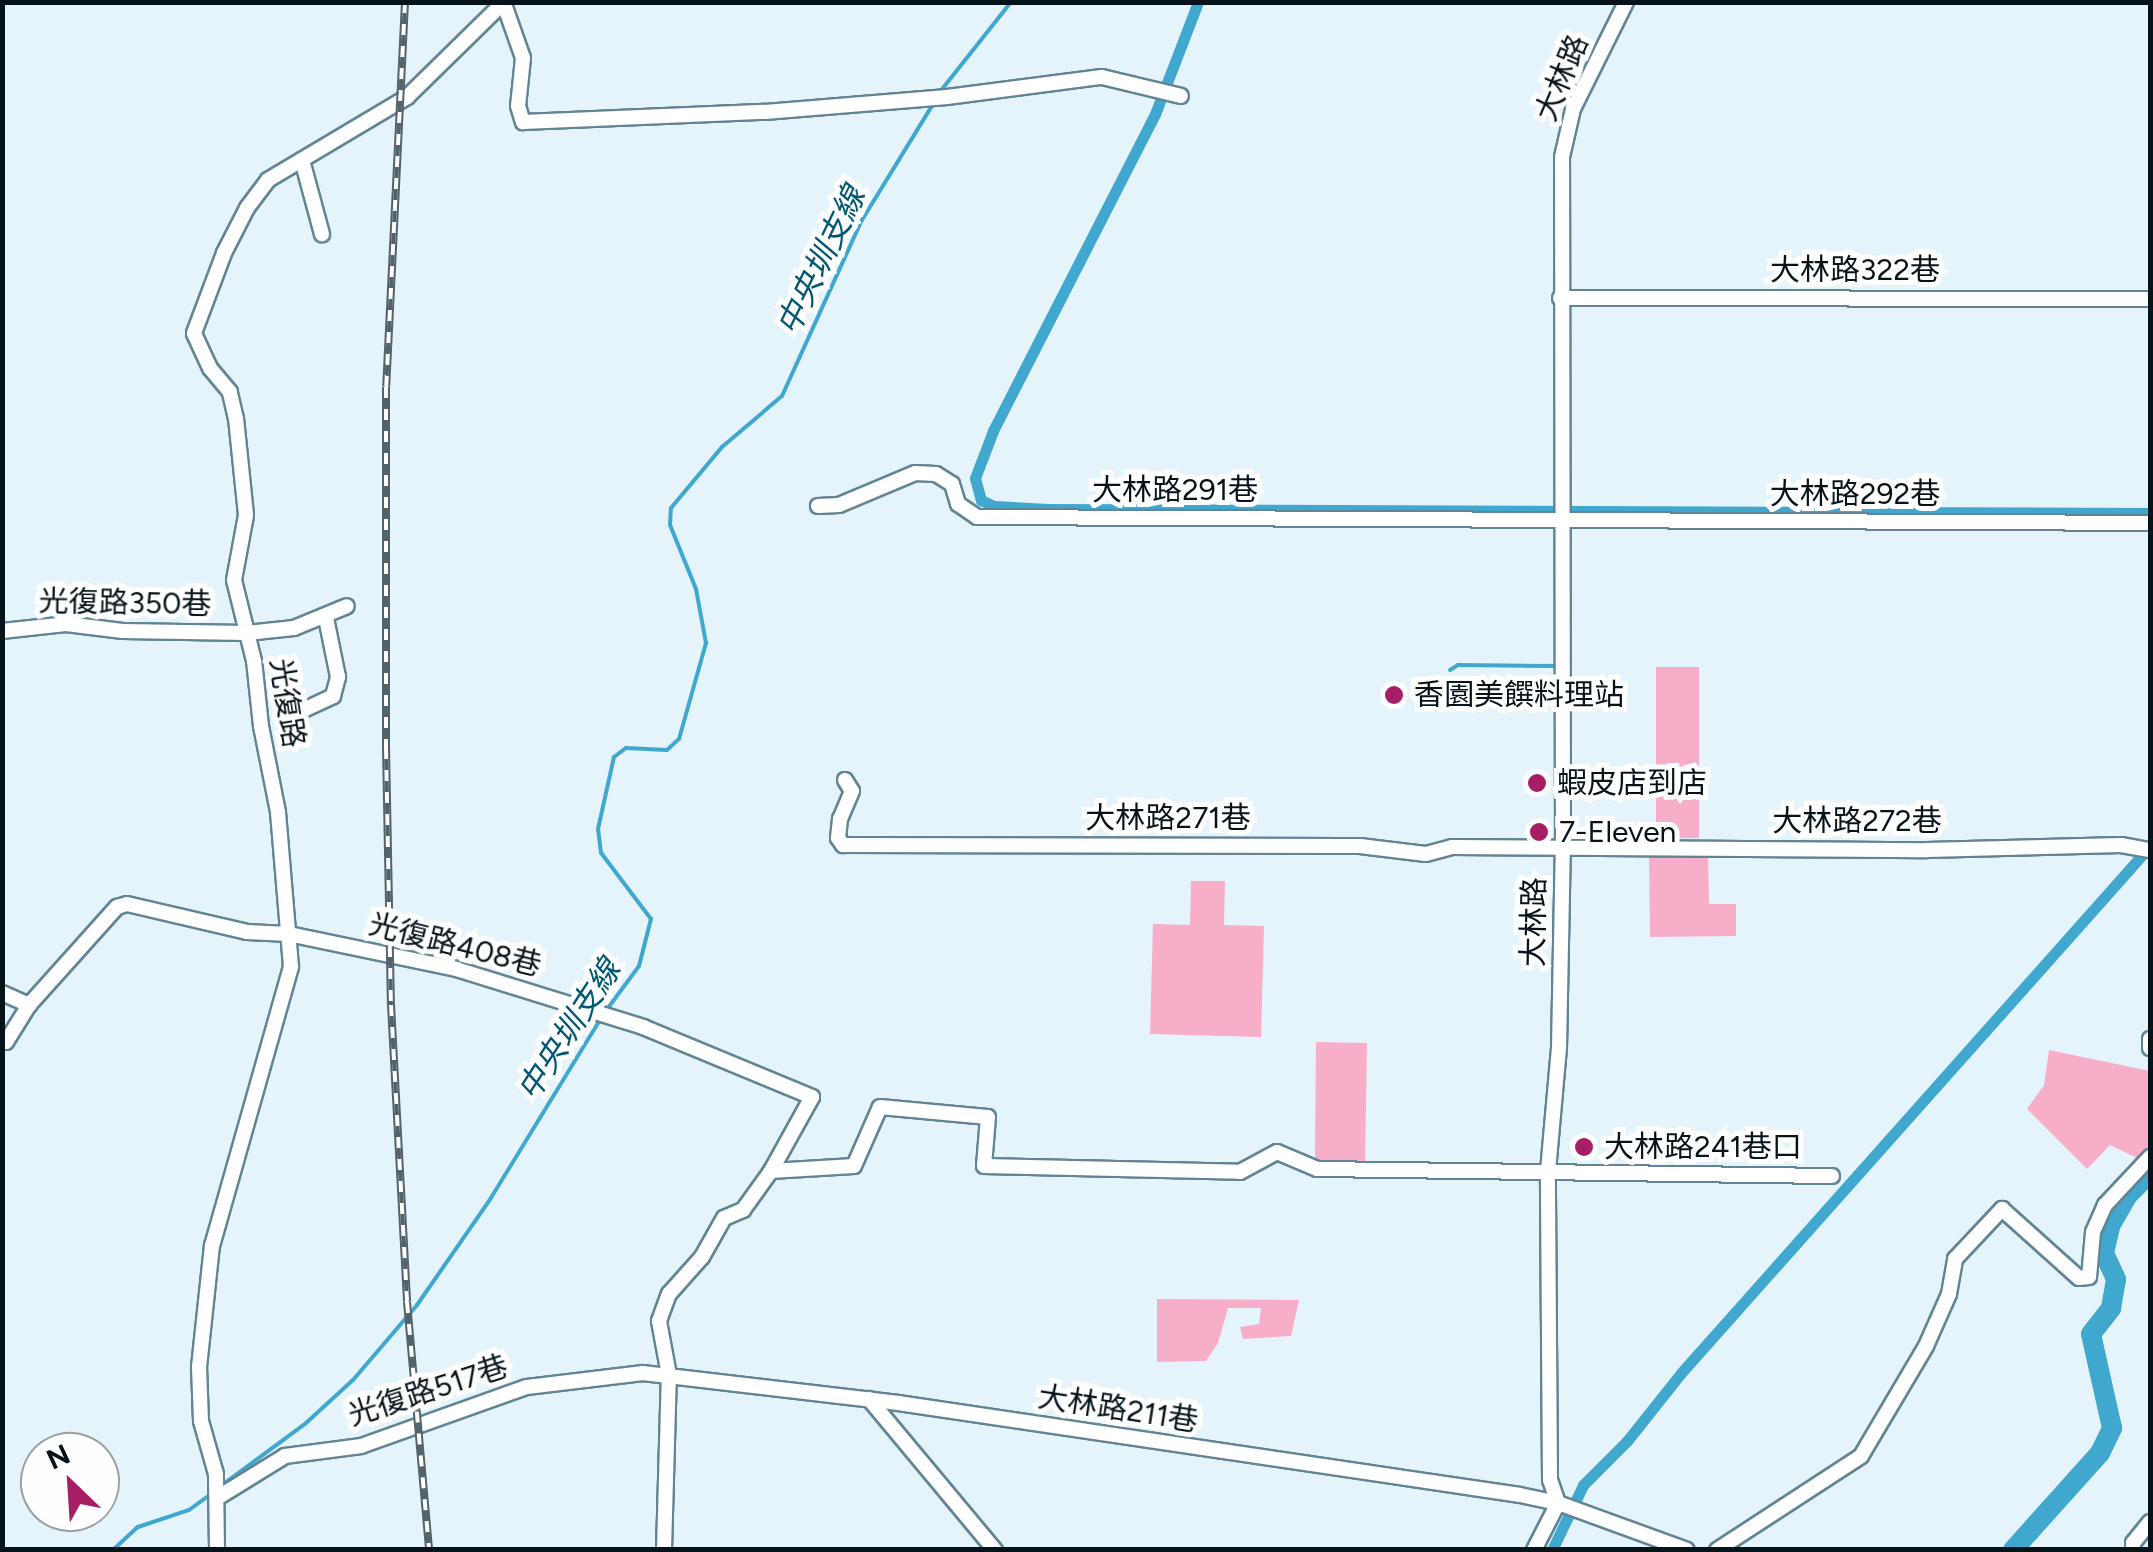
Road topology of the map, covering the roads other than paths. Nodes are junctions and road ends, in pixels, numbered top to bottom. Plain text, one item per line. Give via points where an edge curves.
1 (1626, 2) edge
2 (504, 3) edge
3 (1180, 96) dead end
4 (302, 160) junction
5 (322, 234) dead end
6 (1560, 298) junction
7 (2150, 299) edge
8 (818, 506) dead end
9 (1560, 520) junction
10 (2150, 523) edge
11 (347, 606) dead end
12 (326, 618) junction
13 (2, 631) edge
14 (247, 634) junction
15 (297, 713) dead end
16 (846, 780) dead end
17 (1564, 848) junction
18 (2150, 850) edge
19 (289, 934) junction
20 (2, 993) edge
21 (29, 1005) junction
22 (2150, 1039) edge
23 (2, 1041) edge
24 (2150, 1048) edge
25 (2150, 1157) edge
26 (771, 1171) junction
27 (1548, 1171) junction
28 (1832, 1176) dead end
29 (669, 1375) junction
30 (870, 1399) junction
31 (216, 1498) junction
32 (1558, 1503) junction
33 (2150, 1522) edge
34 (217, 1550) edge
35 (664, 1550) edge
36 (995, 1550) edge
37 (1534, 1550) edge
38 (1687, 1550) edge
39 (1717, 1550) edge
40 (2133, 1550) edge

1 - 6 street, 大林路 via 1573,109 1565,143
2 - 3 street via 524,58 518,106 523,122 765,112 1102,77
2 - 4 street, 光復路 via 407,97
4 - 5 street
4 - 14 street, 光復路 via 268,180 247,208 194,333 230,392 236,419 246,516 234,580
6 - 7 street, 大林路322巷
6 - 9 street, 大林路
8 - 9 street, 大林路291巷 via 839,505 916,473 952,484 958,504 976,516
9 - 10 street, 大林路292巷
9 - 17 street, 大林路
11 - 12 street, 光復路350巷
12 - 14 street, 光復路350巷
12 - 15 street via 338,677 333,696
13 - 14 street, 光復路350巷 via 66,624
14 - 19 street, 光復路 via 278,812
16 - 17 street, 大林路271巷 via 852,791 840,819 843,845 1360,846 1426,854 1452,847
17 - 18 street, 大林路272巷
17 - 27 street, 大林路
19 - 21 street, 光復路408巷 via 118,906
19 - 26 street, 光復路408巷 via 456,969 604,1014 812,1097
19 - 31 street, 光復路 via 292,967 212,1246 199,1367
20 - 21 street
21 - 23 street, 光復路408巷
22 - 24 street
25 - 39 street via 2106,1205 2090,1249 2090,1277 2079,1278 2002,1209 1954,1260 1949,1294 1926,1346 1861,1456
26 - 27 street via 854,1166 880,1107 988,1117 984,1166 1240,1172 1277,1152 1317,1169
26 - 29 street via 742,1210 724,1218 702,1257 669,1294 659,1321
27 - 28 street
27 - 32 street, 大林路 via 1550,1480
29 - 30 street, 大林路211巷
29 - 31 street, 光復路517巷 via 527,1388 361,1446 286,1456
29 - 35 street
30 - 32 street, 大林路211巷
30 - 36 street
31 - 34 street, 光復路
32 - 37 street
32 - 38 street, 大林路211巷
33 - 40 street

